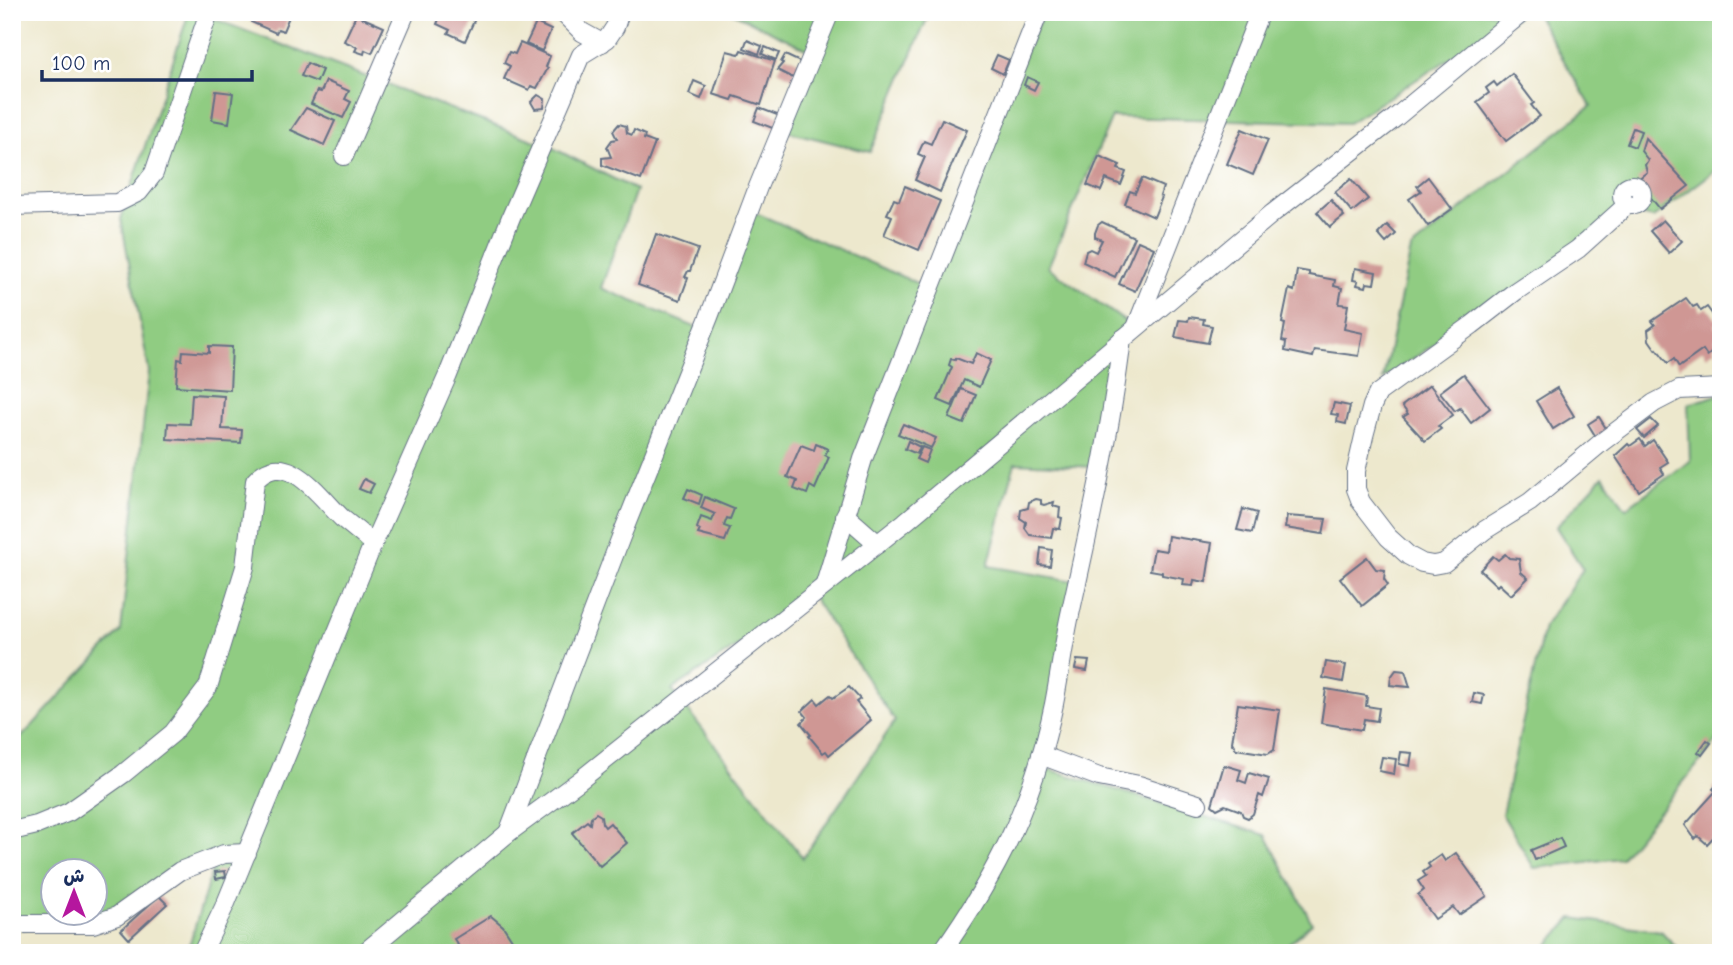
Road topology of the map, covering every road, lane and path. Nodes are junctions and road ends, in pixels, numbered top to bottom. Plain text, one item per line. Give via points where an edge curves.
1 (209, 12) edge
2 (406, 12) edge
3 (620, 12) edge
4 (830, 12) edge
5 (1039, 12) edge
6 (1260, 12) edge
7 (1523, 12) edge
8 (571, 16) edge
9 (602, 43) junction
10 (581, 55) junction
11 (344, 156) dead end
12 (1628, 204) dead end
13 (12, 206) edge
14 (1129, 334) junction
15 (1721, 388) edge
16 (845, 515) junction
17 (373, 544) junction
18 (878, 544) junction
19 (825, 584) junction
20 (1041, 755) junction
21 (1198, 804) dead end
22 (12, 831) edge
23 (509, 833) junction
24 (247, 853) junction
25 (12, 925) edge
26 (202, 953) edge
27 (364, 953) edge
28 (942, 953) edge

1 - 13 street via 154,173 139,192 117,203
2 - 11 street
3 - 9 street
4 - 23 street
5 - 16 street
6 - 14 street
7 - 14 street
8 - 9 street via 590,38
8 - 10 street
9 - 10 street
10 - 17 street
12 - 15 street via 1578,249 1378,393 1356,471 1361,502 1409,556 1422,563 1444,563 1530,502 1654,403 1679,390
14 - 18 street
14 - 20 street
16 - 18 street
16 - 19 street
17 - 22 street via 294,472 263,473 255,481 246,567 208,688 173,733 123,774 69,812
17 - 24 street
18 - 19 street
19 - 23 street
20 - 21 street via 1099,777
20 - 28 street via 1012,836 992,876
23 - 27 street
24 - 25 street via 224,854 180,871 117,916 93,924
24 - 26 street

